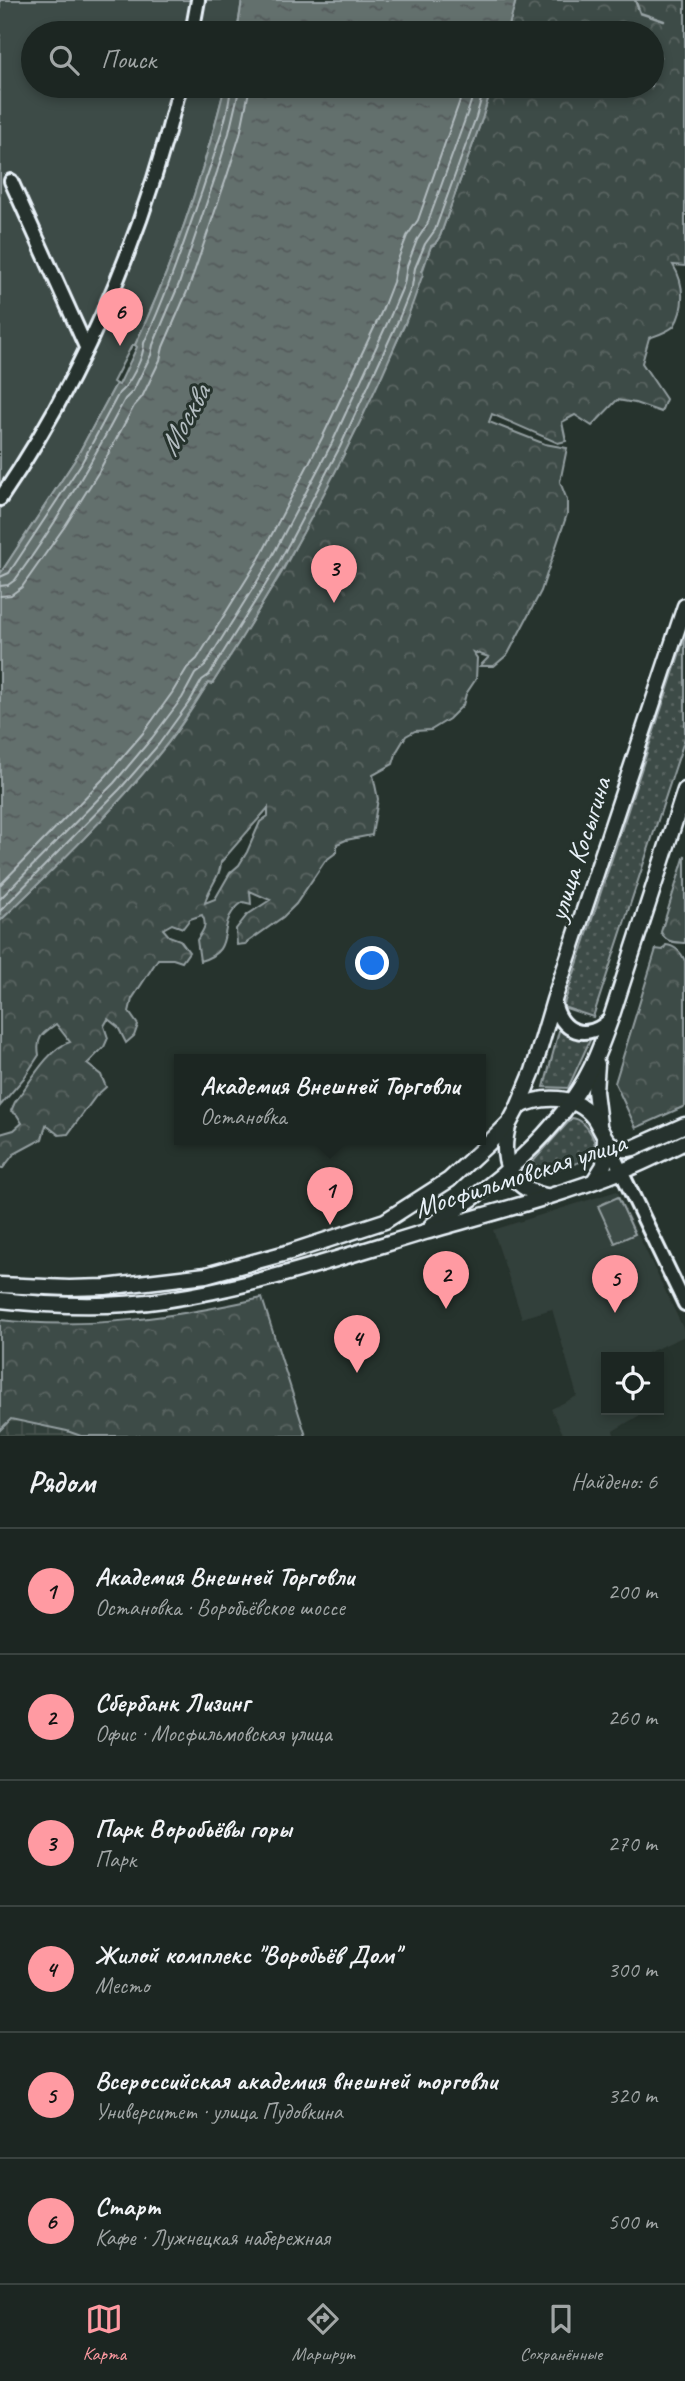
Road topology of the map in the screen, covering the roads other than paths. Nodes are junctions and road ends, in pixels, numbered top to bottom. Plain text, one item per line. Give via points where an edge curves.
1 (198, 0) edge
2 (194, 21) edge
3 (177, 98) edge
4 (11, 181) dead end
5 (86, 347) junction
6 (0, 499) edge
7 (685, 606) edge
8 (685, 790) edge
9 (554, 1000) junction
10 (611, 1017) junction
11 (598, 1052) junction
12 (570, 1101) junction
13 (518, 1107) junction
14 (510, 1122) junction
15 (685, 1125) edge
16 (602, 1132) junction
17 (685, 1142) edge
18 (486, 1145) edge
19 (486, 1145) edge
20 (509, 1169) junction
21 (622, 1171) junction
22 (594, 1181) junction
23 (547, 1196) junction
24 (370, 1226) junction
25 (416, 1235) junction
26 (372, 1248) junction
27 (0, 1285) edge
28 (0, 1300) edge
29 (685, 1304) edge

1 - 2 street
3 - 5 street via 136,230
4 - 5 street
5 - 6 street
7 - 9 main road, улица Косыгина
8 - 10 main road
9 - 10 street via 560,1018 576,1031 596,1030
9 - 13 main road, улица Косыгина
10 - 11 main road
11 - 12 main road
11 - 16 main road via 595,1078
12 - 13 main road via 544,1099
12 - 16 main road via 588,1111
12 - 20 main road
13 - 14 main road, улица Косыгина
14 - 18 main road, улица Косыгина
14 - 20 main road, улица Косыгина via 504,1146
15 - 16 main road, Мосфильмовская улица via 626,1150 612,1145
16 - 21 street
16 - 22 main road via 604,1165
17 - 21 main road, Мосфильмовская улица
19 - 24 main road, улица Косыгина via 449,1180
20 - 23 main road via 524,1188
20 - 25 main road
21 - 22 main road, Мосфильмовская улица
21 - 29 street
22 - 23 main road, Мосфильмовская улица
23 - 25 main road, Мосфильмовская улица
24 - 26 main road via 383,1233 383,1240
24 - 27 main road, улица Косыгина via 206,1275 105,1287
25 - 26 main road, Мосфильмовская улица
26 - 28 main road, Мосфильмовская улица via 282,1275 163,1300 81,1305

